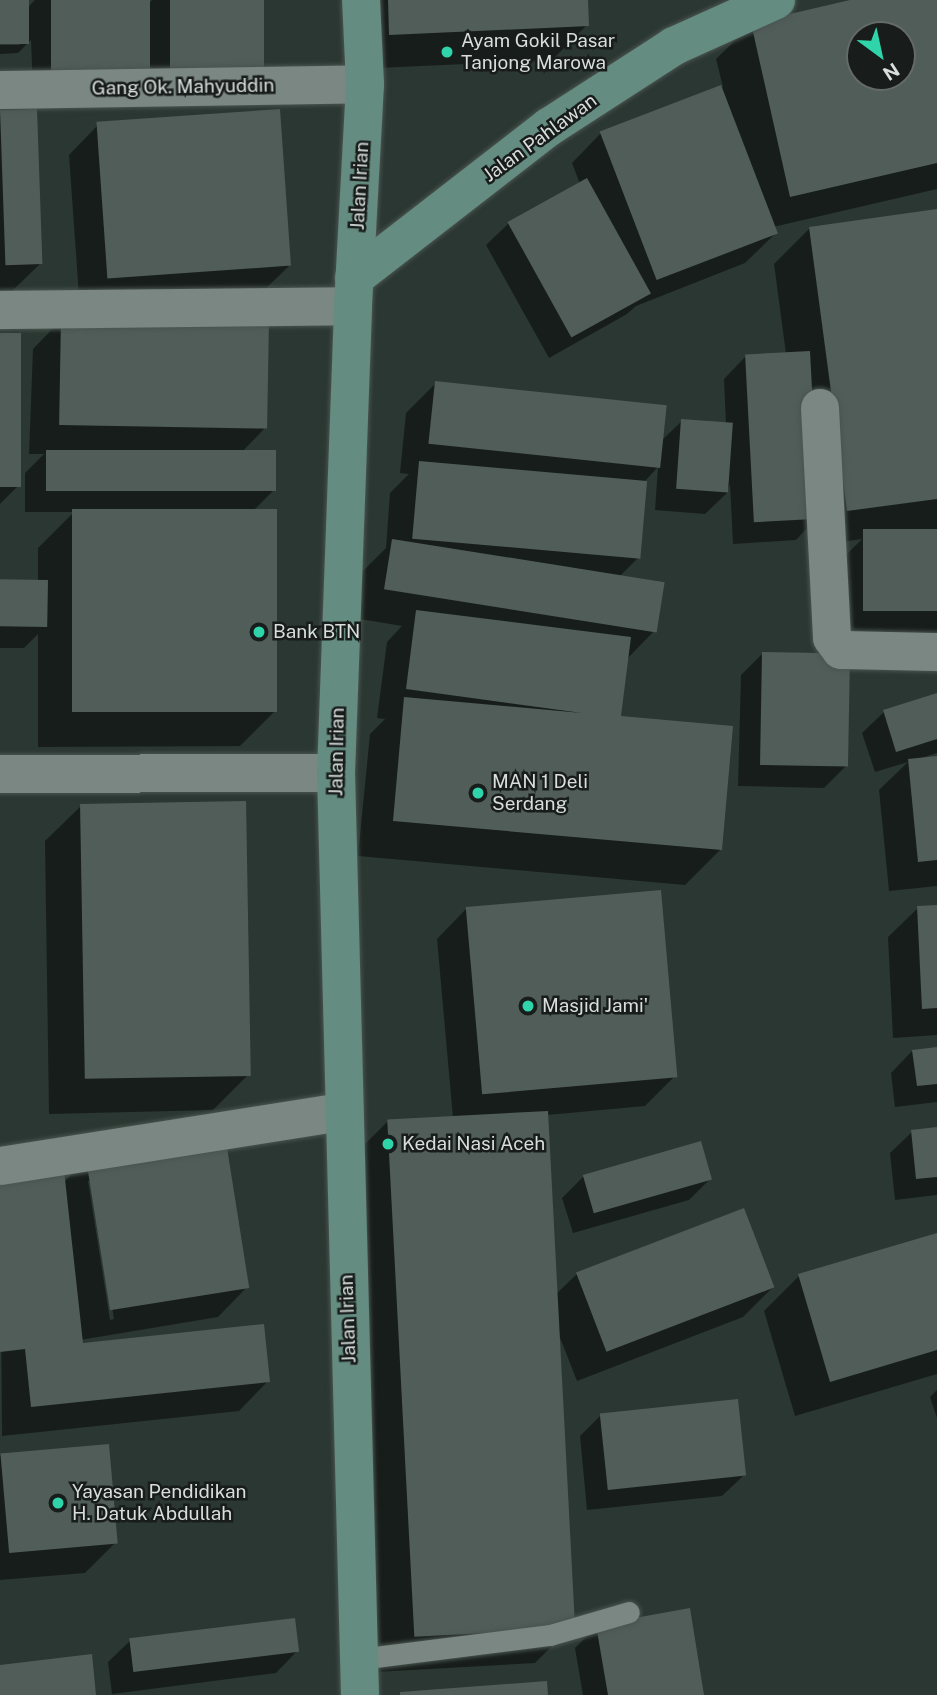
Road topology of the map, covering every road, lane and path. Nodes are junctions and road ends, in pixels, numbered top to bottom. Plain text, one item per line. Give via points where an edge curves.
1 (361, 0) edge
2 (776, 0) edge
3 (365, 84) junction
4 (0, 90) edge
5 (354, 292) junction
6 (0, 310) edge
7 (820, 408) dead end
8 (937, 652) edge
9 (336, 772) junction
10 (0, 774) edge
11 (342, 1112) junction
12 (0, 1166) edge
13 (629, 1612) dead end
14 (360, 1677) edge

1 - 3 main road, Jalan Irian
2 - 5 main road, Jalan Pahlawan via 674,46 549,127
3 - 4 street, Gang Ok. Mahyuddin
3 - 5 main road, Jalan Irian
5 - 6 street
5 - 9 main road, Jalan Irian
7 - 8 street via 832,638 841,650
9 - 10 street
9 - 11 main road, Jalan Irian
11 - 12 street
11 - 14 main road, Jalan Irian
13 - 14 lane via 550,1635

